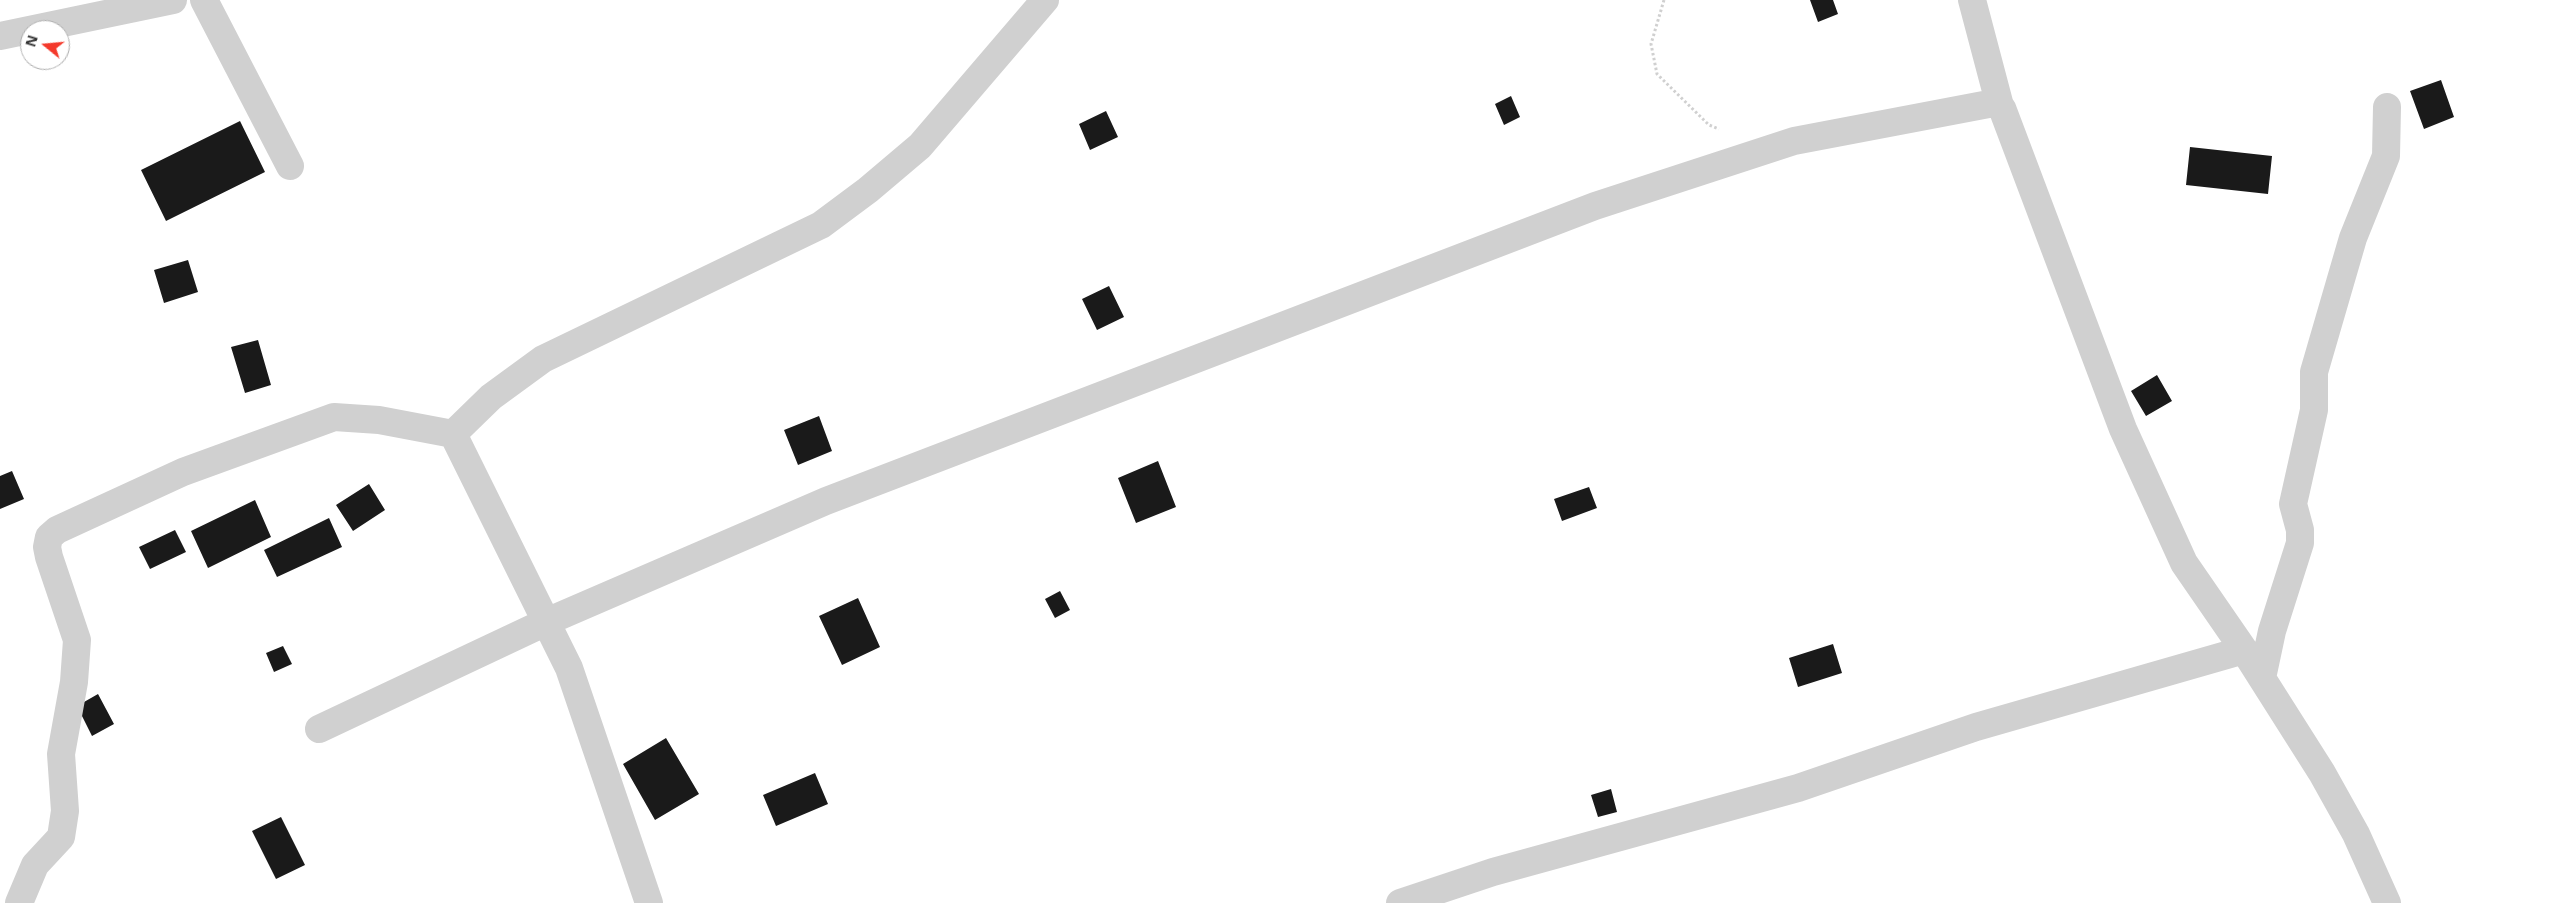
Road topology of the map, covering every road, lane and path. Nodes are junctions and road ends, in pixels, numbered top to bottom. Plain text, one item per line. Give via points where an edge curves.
1 (173, 0) edge
2 (204, 0) edge
3 (1045, 0) edge
4 (1664, 0) edge
5 (1972, 0) edge
6 (0, 36) edge
7 (2000, 106) junction
8 (2387, 107) dead end
9 (1768, 149) junction
10 (290, 166) dead end
11 (453, 434) junction
12 (546, 622) junction
13 (2244, 650) junction
14 (2262, 678) junction
15 (319, 729) dead end
16 (19, 903) edge
17 (650, 903) edge
18 (1400, 903) edge
19 (2387, 903) edge

1 - 6 street
2 - 10 street
3 - 11 street via 920,146 821,225 543,358 491,397
4 - 9 path via 1651,44 1656,74 1709,125
5 - 7 street
7 - 9 street via 1989,104 1794,141
7 - 13 street via 2122,429 2184,562
8 - 14 street via 2386,156 2353,238 2314,372 2314,410 2293,504 2300,543 2272,631
9 - 12 street via 1595,206 835,497
11 - 12 street
11 - 16 street via 379,420 334,417 183,472 49,536 49,556 77,640 74,682 61,754 65,811 61,837 36,865
12 - 15 street
12 - 17 street via 568,668
13 - 14 street
13 - 18 street via 1976,727 1798,788 1493,872
14 - 19 street via 2356,834

